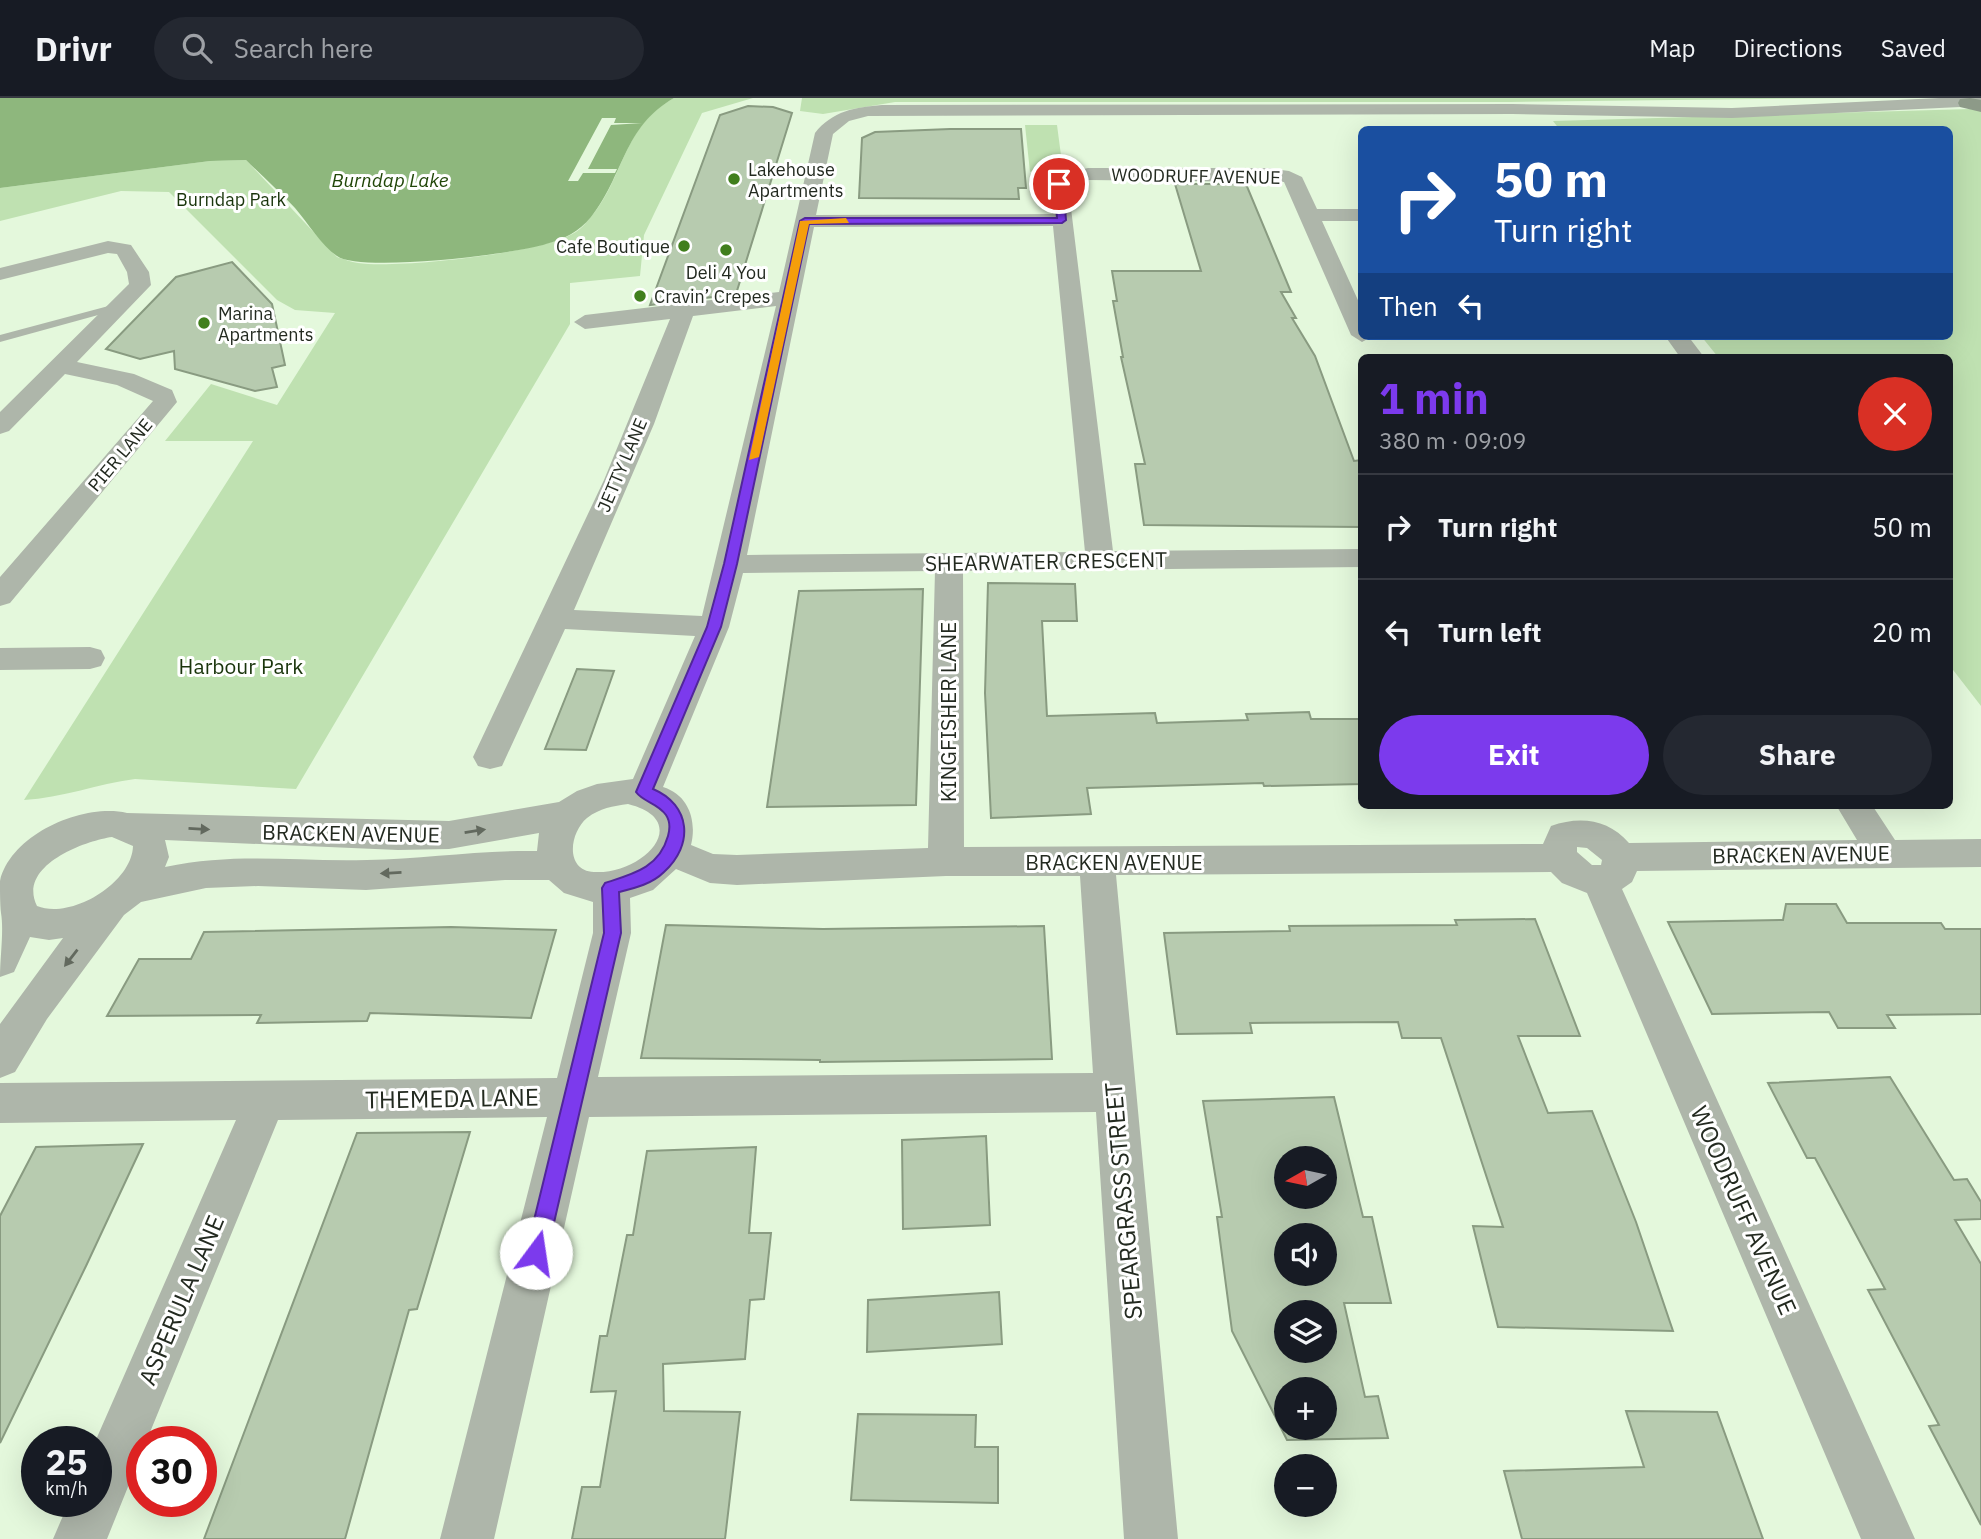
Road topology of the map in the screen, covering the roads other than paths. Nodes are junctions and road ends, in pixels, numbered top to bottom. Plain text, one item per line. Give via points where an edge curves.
1 (1906, 98) edge
2 (1976, 104) edge
3 (1512, 108) junction
4 (1309, 215) junction
5 (1358, 215) edge
6 (1062, 220) junction
7 (805, 221) junction
8 (0, 274) edge
9 (787, 298) junction
10 (116, 307) junction
11 (684, 310) junction
12 (586, 322) dead end
13 (1358, 326) edge
14 (0, 339) edge
15 (1679, 340) edge
16 (1690, 354) edge
17 (60, 366) junction
18 (0, 426) edge
19 (1358, 558) edge
20 (1100, 560) junction
21 (949, 562) junction
22 (731, 564) junction
23 (0, 596) edge
24 (555, 619) junction
25 (714, 627) junction
26 (0, 659) edge
27 (90, 659) dead end
28 (490, 757) dead end
29 (644, 792) junction
30 (1856, 809) edge
31 (569, 814) junction
32 (131, 825) junction
33 (1568, 832) edge
34 (671, 852) junction
35 (1885, 853) junction
36 (1981, 853) edge
37 (946, 862) junction
38 (1097, 862) junction
39 (557, 866) junction
40 (1610, 869) junction
41 (10, 874) edge
42 (611, 888) junction
43 (122, 896) junction
44 (21, 916) junction
45 (0, 960) edge
46 (0, 1059) edge
47 (1114, 1092) junction
48 (574, 1097) junction
49 (266, 1100) junction
50 (0, 1104) edge
51 (112, 1463) edge
52 (89, 1517) edge
53 (79, 1539) edge
54 (467, 1539) edge
55 (1151, 1539) edge
56 (1888, 1539) edge

1 - 3 street
2 - 3 street via 1732,113
3 - 7 street via 859,113 830,124 824,132
4 - 5 street
4 - 6 street, WOODRUFF AVENUE via 1295,181 1278,175 1088,174 1059,184
4 - 13 street, WOODRUFF AVENUE
6 - 7 street
6 - 20 street, WOODRUFF AVENUE
7 - 9 street
8 - 10 street via 108,247 124,249 140,285
9 - 11 street
9 - 22 street
10 - 14 lane
10 - 17 street
11 - 12 street
11 - 24 street, JETTY LANE via 663,370
15 - 16 street
17 - 18 street
17 - 23 street, PIER LANE via 153,389 163,395 164,402
19 - 20 street, SHEARWATER CRESCENT
20 - 21 street, SHEARWATER CRESCENT
21 - 22 street, SHEARWATER CRESCENT
21 - 37 street, KINGFISHER LANE
22 - 25 street
24 - 25 street
24 - 28 street, JETTY LANE
25 - 29 street
26 - 27 street
29 - 31 street via 607,793
29 - 34 street via 660,799 675,814 678,829
30 - 35 street
32 -> 31 street, BRACKEN AVENUE via 411,836 449,835
31 - 39 street via 555,833 552,850
32 - 41 street, BRACKEN AVENUE via 112,823 77,830
32 - 43 street via 145,833 152,845 147,871
33 - 38 street, BRACKEN AVENUE
33 - 40 street via 1609,843
34 - 37 street, BRACKEN AVENUE via 710,868 737,870
34 - 42 street via 639,880
35 - 36 street, BRACKEN AVENUE
35 - 40 street, BRACKEN AVENUE
37 - 38 street, BRACKEN AVENUE
38 - 47 street, SPEARGRASS STREET
39 - 42 street via 570,880
39 -> 43 street, BRACKEN AVENUE via 366,875 206,873
40 - 56 street, WOODRUFF AVENUE
41 - 44 street via 12,904
42 - 48 street via 612,933
43 - 44 street, BRACKEN AVENUE via 88,917 59,924 37,924
43 -> 46 street via 33,1007
44 - 45 street
47 - 48 street, THEMEDA LANE
47 - 55 street, SPEARGRASS STREET
48 - 49 street, THEMEDA LANE
48 - 54 street
49 - 50 street, THEMEDA LANE
49 - 51 street, ASPERULA LANE
52 - 53 street, ASPERULA LANE

